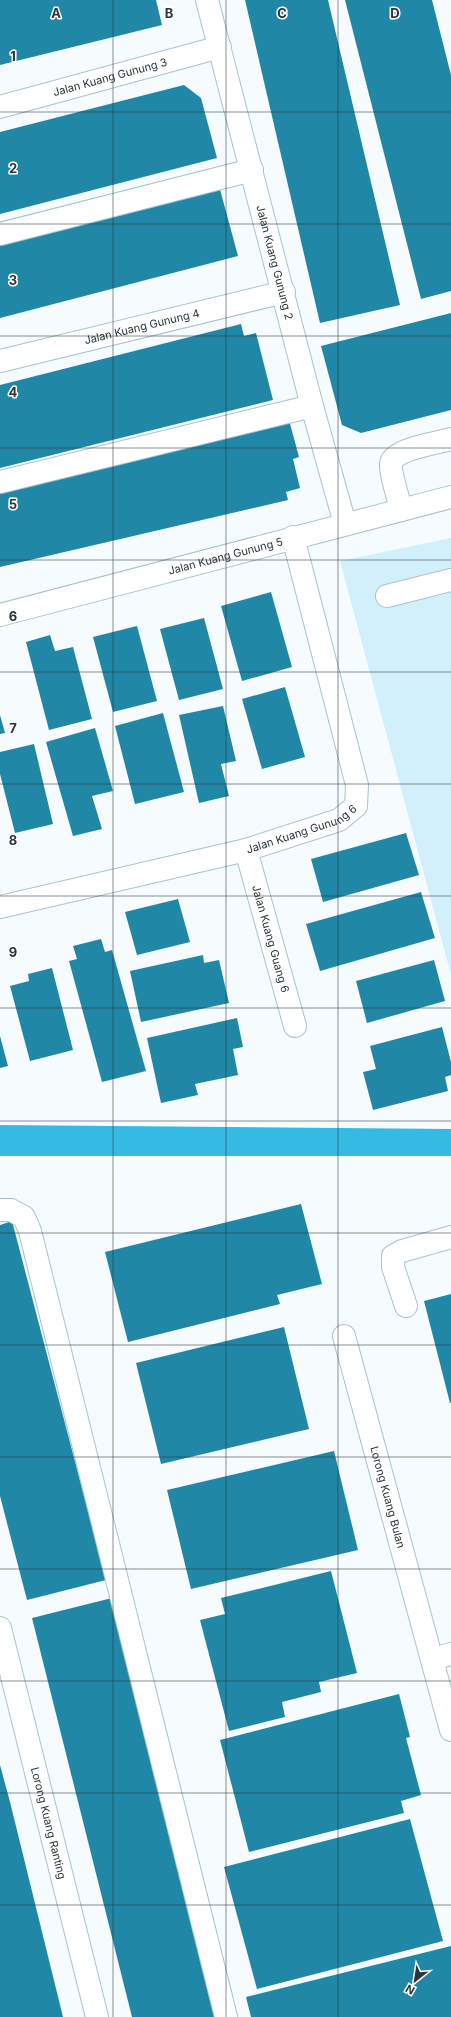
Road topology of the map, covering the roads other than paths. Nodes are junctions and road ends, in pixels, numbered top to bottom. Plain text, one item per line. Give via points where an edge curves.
1 (207, 0) edge
2 (220, 47) junction
3 (0, 107) edge
4 (252, 170) junction
5 (0, 234) edge
6 (284, 292) junction
7 (0, 361) edge
8 (312, 406) junction
9 (451, 439) edge
10 (0, 482) edge
11 (451, 497) edge
12 (401, 510) junction
13 (345, 524) junction
14 (293, 537) junction
15 (451, 580) edge
16 (387, 596) dead end
17 (0, 615) edge
18 (246, 850) junction
19 (0, 907) edge
20 (295, 1026) dead end
21 (0, 1210) edge
22 (451, 1237) edge
23 (406, 1306) dead end
24 (344, 1336) dead end
25 (0, 1628) edge
26 (442, 1657) edge
27 (451, 1730) edge
28 (97, 2017) edge
29 (226, 2017) edge

1 - 2 street, Jalan Kuang Gunung 2
2 - 3 street, Jalan Kuang Gunung 3
2 - 4 street, Jalan Kuang Gunung 2
4 - 5 street
4 - 6 street, Jalan Kuang Gunung 2
6 - 7 street, Jalan Kuang Gunung 4
6 - 8 street, Jalan Kuang Gunung 2
8 - 10 street
8 - 13 street, Jalan Kuang Gunung 2
9 - 12 street via 394,456 391,464
11 - 12 street, Jalan Kuang Gunung 5
12 - 13 street, Jalan Kuang Gunung 5
13 - 14 street, Jalan Kuang Gunung 5
14 - 17 street, Jalan Kuang Gunung 5
14 - 18 street, Jalan Kuang Gunung 6 via 357,785 356,806 339,820
15 - 16 street
18 - 19 street, Jalan Kuang Gunung 6
18 - 20 street, Jalan Kuang Guang 6
21 - 29 street via 11,1210 24,1217 30,1231
22 - 23 street via 402,1251 394,1256 393,1267
24 - 26 street, Lorong Kuang Bulan
25 - 28 street, Lorong Kuang Ranting
26 - 27 street, Lorong Kuang Bulan

